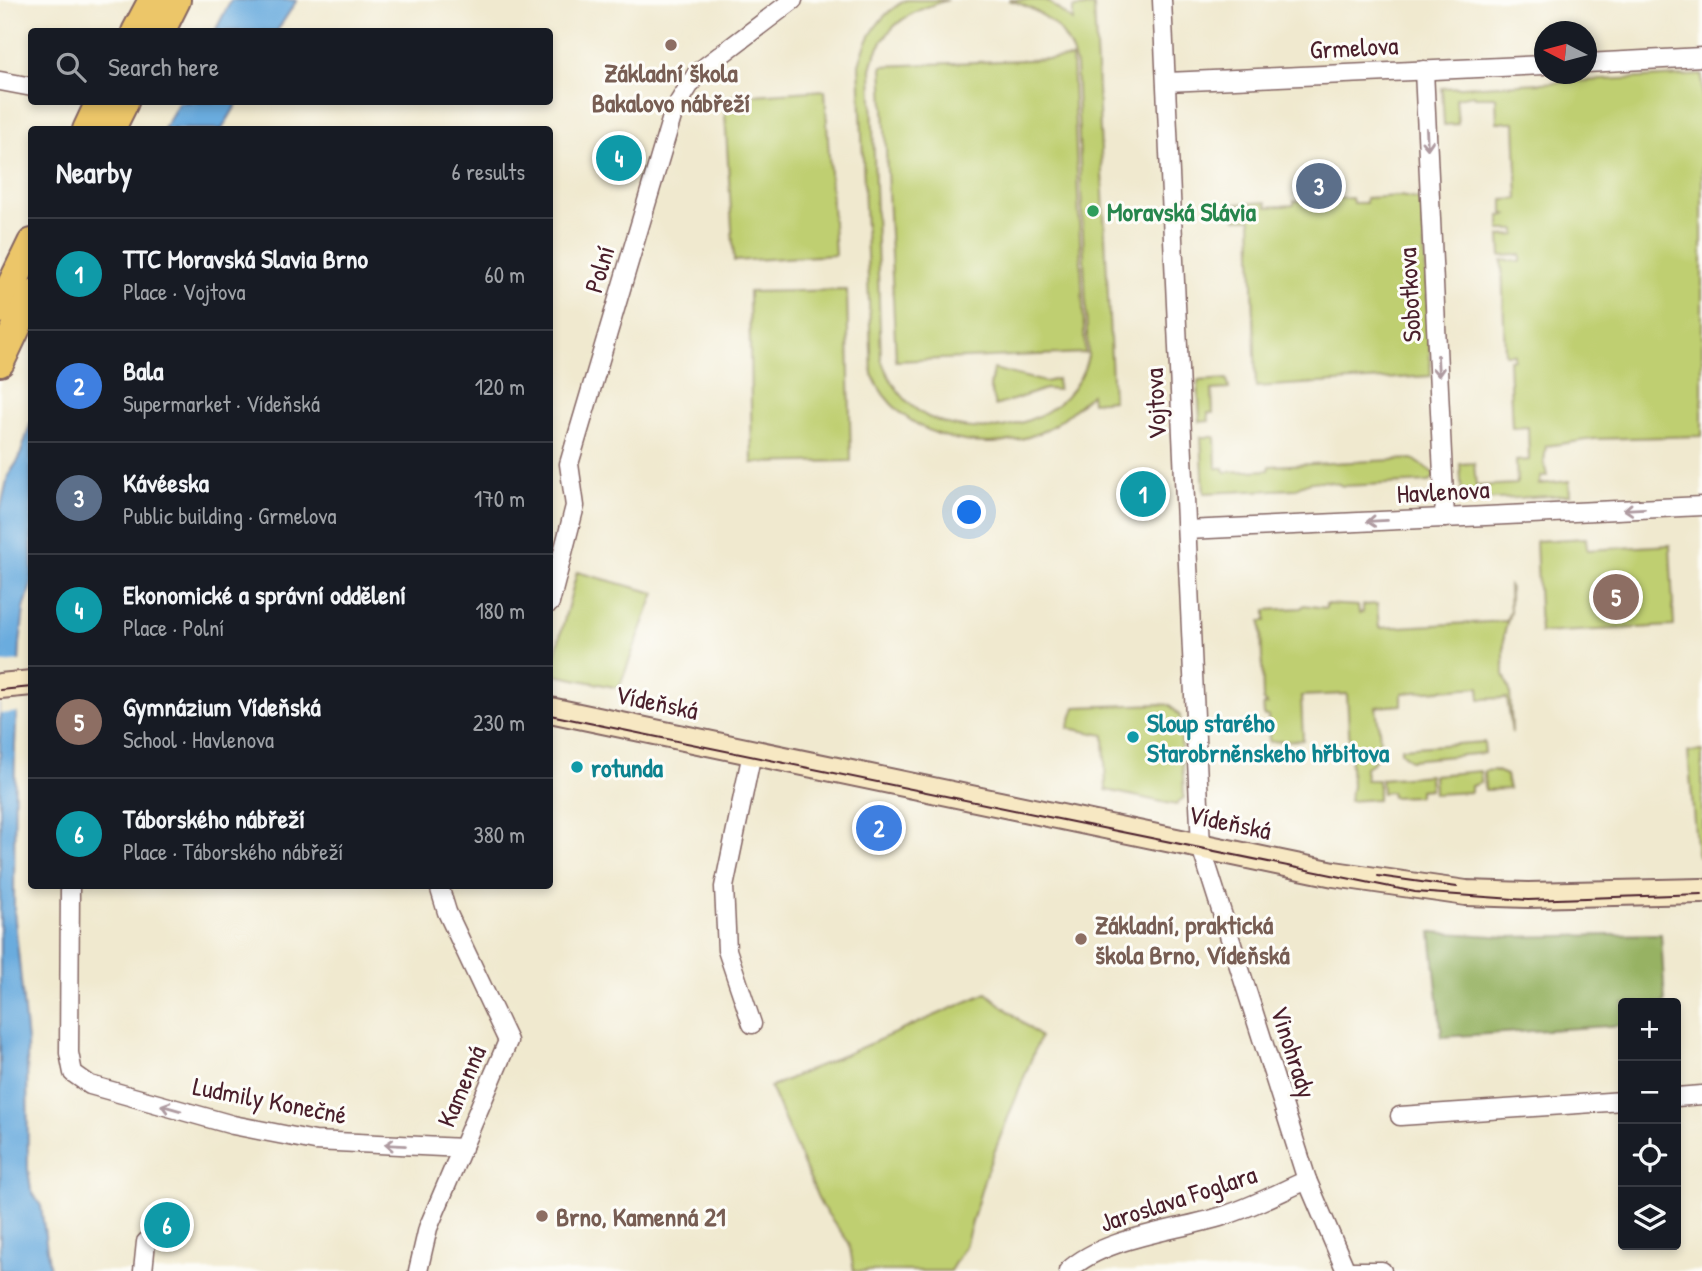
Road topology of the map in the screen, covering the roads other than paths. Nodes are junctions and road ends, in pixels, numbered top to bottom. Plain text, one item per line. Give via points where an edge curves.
1 (153, 0) edge
2 (176, 0) edge
3 (793, 0) edge
4 (1162, 0) edge
5 (138, 28) edge
6 (162, 28) edge
7 (1702, 57) edge
8 (1597, 62) edge
9 (1534, 65) edge
10 (1424, 70) junction
11 (0, 82) edge
12 (1167, 82) junction
13 (28, 86) edge
14 (113, 108) edge
15 (92, 126) edge
16 (28, 251) edge
17 (28, 302) edge
18 (0, 309) edge
19 (0, 362) edge
20 (1702, 506) edge
21 (1445, 518) junction
22 (1186, 530) junction
23 (553, 591) edge
24 (28, 683) edge
25 (0, 686) edge
26 (553, 711) edge
27 (752, 753) junction
28 (1201, 847) junction
29 (70, 889) edge
30 (440, 889) edge
31 (1702, 891) edge
32 (752, 1024) dead end
33 (1702, 1096) edge
34 (1681, 1097) edge
35 (1618, 1101) edge
36 (1401, 1116) dead end
37 (463, 1149) junction
38 (1307, 1180) junction
39 (146, 1242) dead end
40 (143, 1271) edge
41 (418, 1271) edge
42 (1068, 1271) edge
43 (1346, 1271) edge
44 (1382, 1271) edge

1 - 5 main road
2 - 6 main road
3 - 23 street, Polní via 697,73 674,110 569,464 575,506
4 - 12 street, Vojtova
7 - 8 street
9 - 10 street, Grmelova
10 - 12 street, Grmelova
10 -> 21 street, Sobotkova
11 - 13 street
12 - 22 street, Vojtova
14 - 15 main road
16 - 18 main road
17 - 19 main road
20 -> 21 street, Havlenova
21 -> 22 street, Havlenova
22 - 28 street, Vojtova
24 - 25 main road
26 - 27 main road, Vídeňská
27 - 28 main road, Vídeňská
27 - 32 street via 724,887 727,950
28 - 31 main road, Vídeňská via 1334,874 1466,893
28 - 38 street, Vinohrady
37 -> 29 street, Ludmily Konečné via 315,1141 244,1127 90,1085 74,1073 69,1053
30 - 37 street, Kamenná via 508,1041
33 - 34 street
35 - 36 street
37 - 41 street, Kamenná via 428,1228
38 - 42 street, Jaroslava Foglara via 1225,1216 1100,1250
38 - 43 street, Vinohrady
39 - 40 street
43 - 44 street

